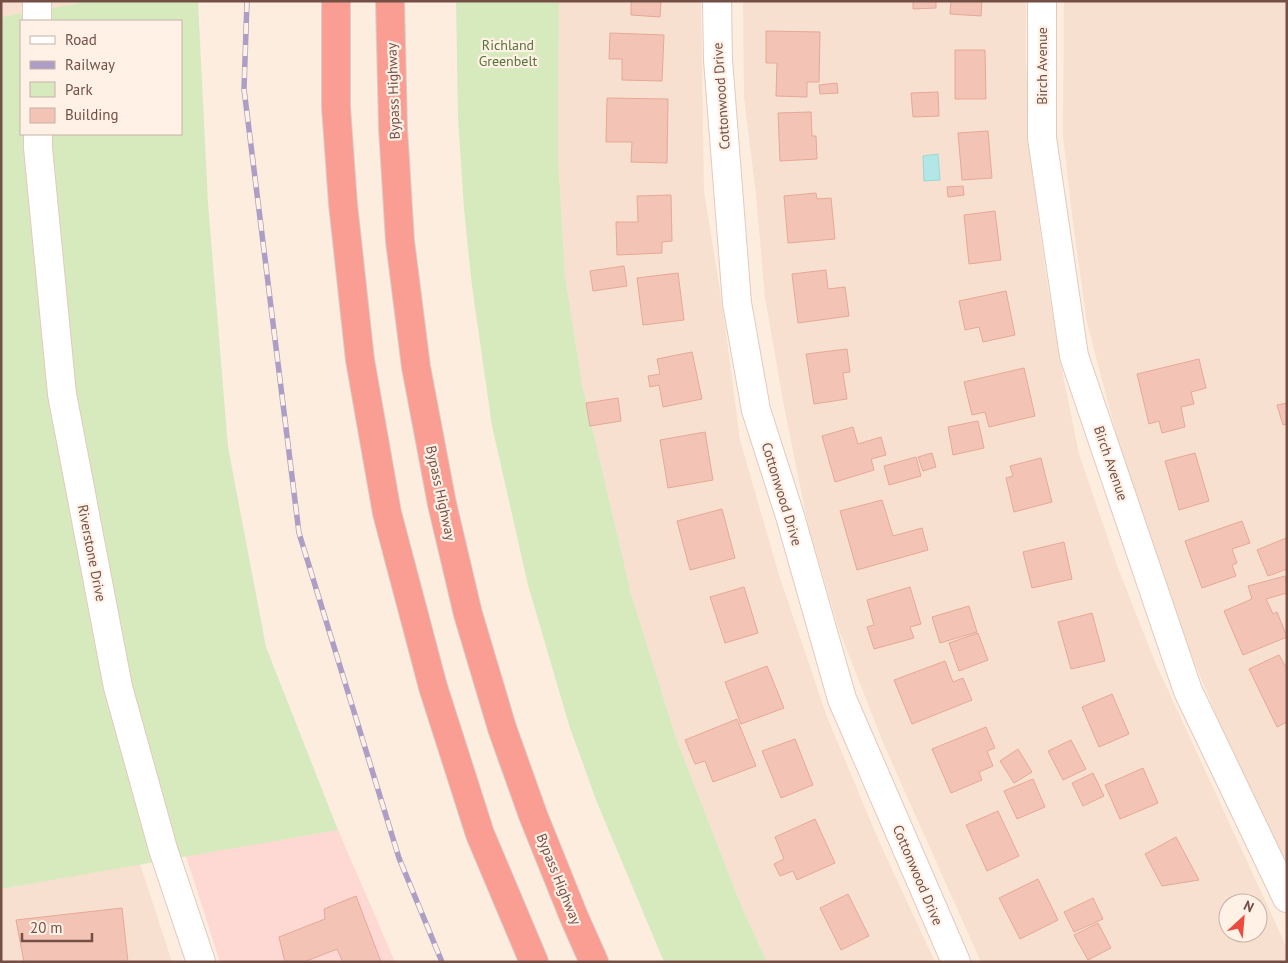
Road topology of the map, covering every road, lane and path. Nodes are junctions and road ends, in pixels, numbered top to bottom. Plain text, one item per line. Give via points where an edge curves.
1 (37, 1) edge
2 (336, 1) edge
3 (390, 1) edge
4 (717, 1) edge
5 (1042, 1) edge
6 (37, 20) edge
7 (38, 135) edge
8 (1287, 898) edge
9 (201, 962) edge
10 (534, 962) edge
11 (594, 962) edge
12 (956, 962) edge

1 - 6 street
2 - 10 highway via 336,107 343,204 360,360 387,513 433,687 480,834
3 - 11 highway, Bypass Highway via 400,241 416,367 442,504 468,614 502,728 533,815
4 - 12 street, Cottonwood Drive via 718,60 737,303 756,410 842,700
5 - 8 street, Birch Avenue via 1042,138 1074,356 1188,691
7 - 9 street, Riverstone Drive via 62,394 118,687 163,849

